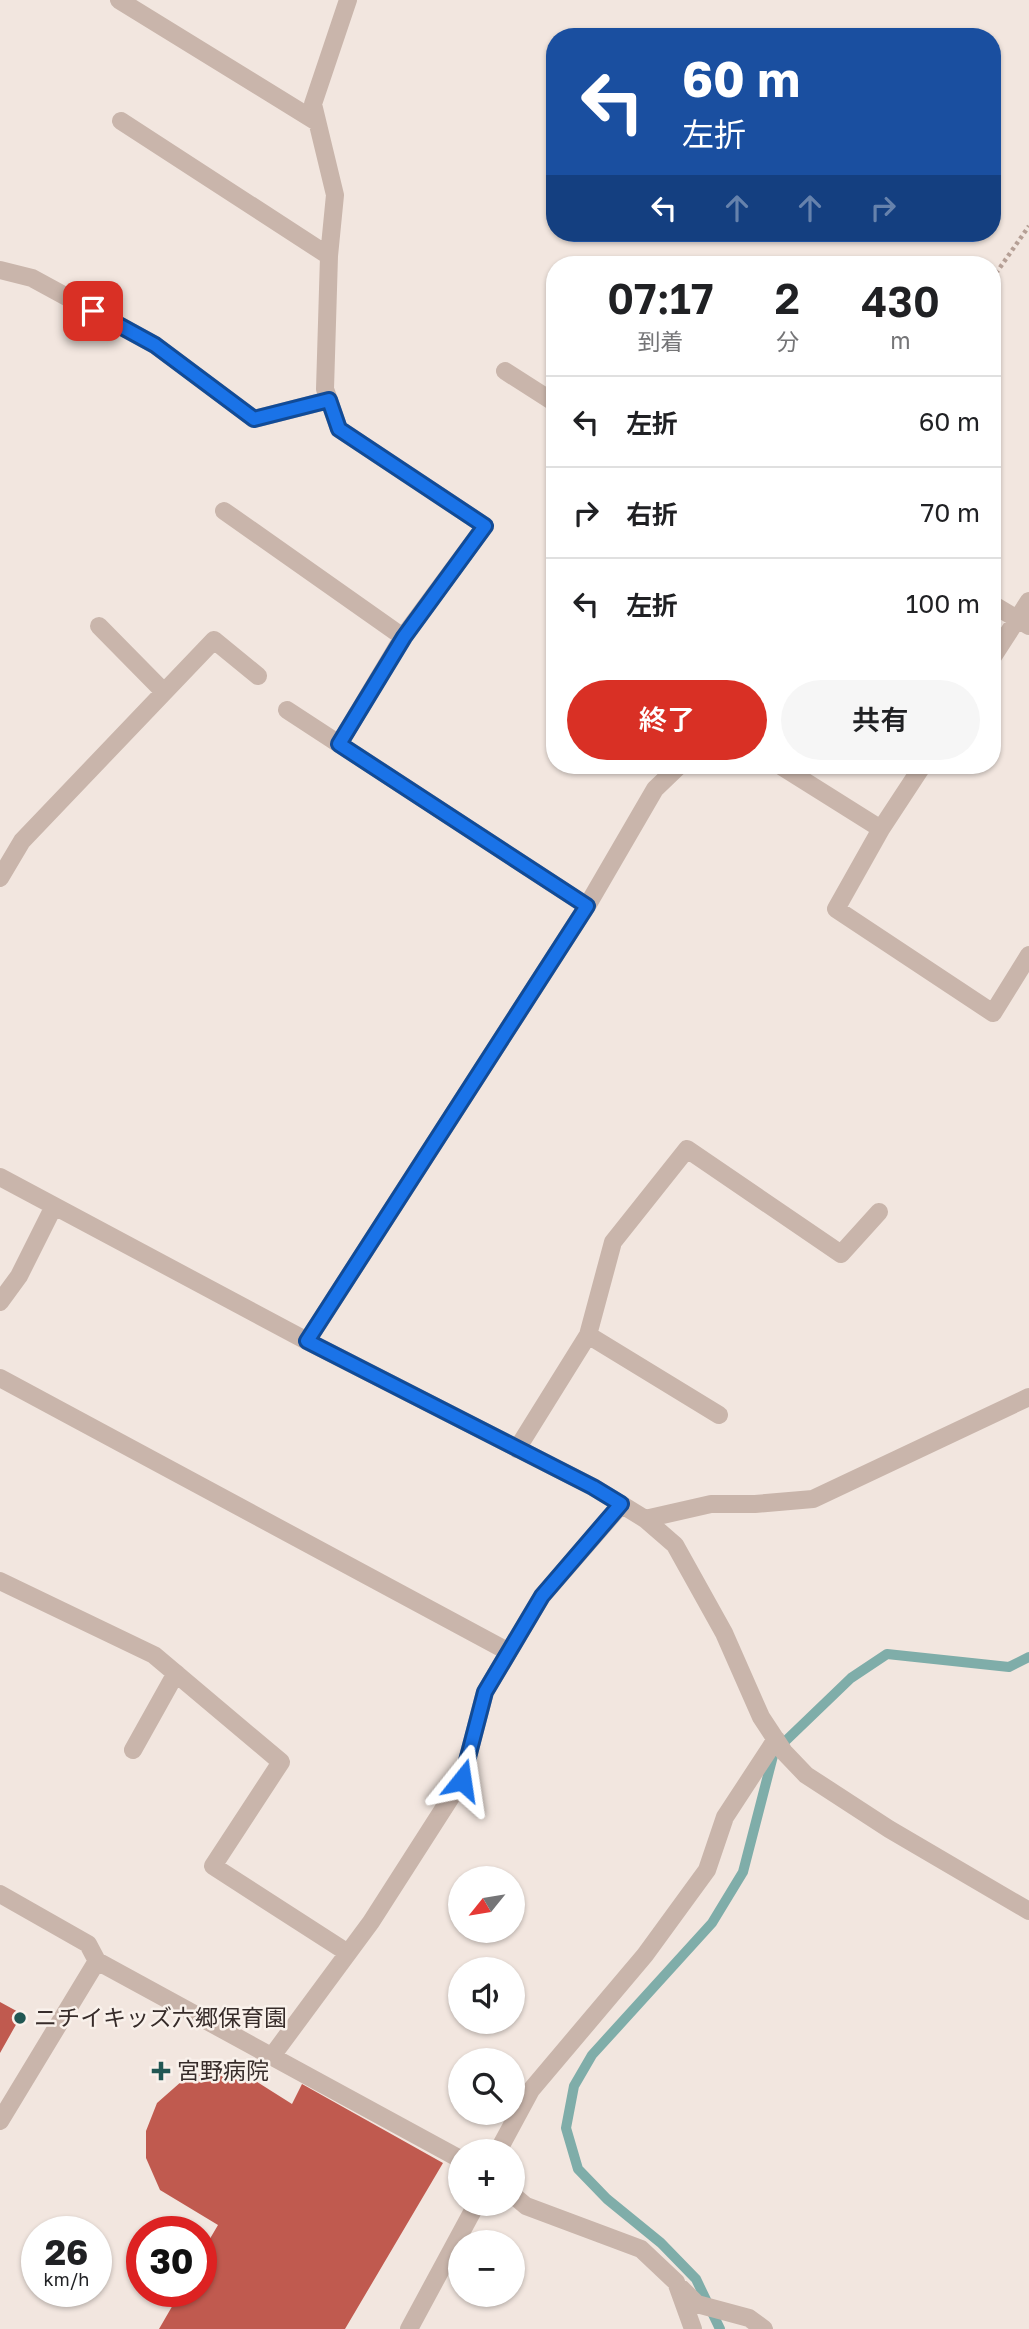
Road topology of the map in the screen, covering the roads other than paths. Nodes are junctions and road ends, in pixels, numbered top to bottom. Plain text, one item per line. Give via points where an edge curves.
1 (119, 0) edge
2 (348, 0) edge
3 (121, 121) dead end
4 (317, 122) junction
5 (328, 256) junction
6 (0, 270) edge
7 (505, 371) dead end
8 (546, 397) edge
9 (329, 400) junction
10 (224, 511) dead end
11 (1029, 601) edge
12 (1001, 610) edge
13 (1023, 623) edge
14 (100, 626) dead end
15 (404, 637) junction
16 (1001, 648) edge
17 (258, 676) dead end
18 (164, 692) junction
19 (287, 710) dead end
20 (339, 744) junction
21 (671, 774) edge
22 (793, 774) edge
23 (917, 774) edge
24 (881, 829) junction
25 (0, 878) edge
26 (587, 906) junction
27 (1029, 955) edge
28 (0, 1177) edge
29 (54, 1206) junction
30 (879, 1212) dead end
31 (0, 1303) edge
32 (588, 1335) junction
33 (307, 1341) junction
34 (0, 1378) edge
35 (1029, 1397) edge
36 (719, 1415) dead end
37 (517, 1449) junction
38 (621, 1504) junction
39 (645, 1519) junction
40 (0, 1581) edge
41 (509, 1652) junction
42 (176, 1673) junction
43 (776, 1739) junction
44 (132, 1750) dead end
45 (0, 1894) edge
46 (1029, 1912) edge
47 (348, 1953) junction
48 (97, 1961) junction
49 (272, 2056) junction
50 (0, 2121) edge
51 (504, 2139) edge
52 (448, 2152) edge
53 (525, 2205) edge
54 (470, 2216) edge
55 (676, 2282) junction
56 (409, 2329) edge
57 (693, 2329) edge
58 (764, 2329) edge

1 - 4 street
2 - 4 street via 313,104
3 - 5 street
4 - 5 street via 335,195
5 - 9 street via 325,389
6 - 9 street via 32,278 155,345 254,419
7 - 8 street
9 - 15 street via 339,429 485,526
10 - 15 street
11 - 13 street
12 - 13 street
13 - 16 street
14 - 18 street
15 - 20 street
17 - 18 street via 215,640
18 - 25 street via 22,841
19 - 20 street
20 - 26 street
21 - 26 street via 655,789
22 - 24 street
23 - 24 street
24 - 27 street via 836,909 993,1013
26 - 33 street
28 - 29 street
29 - 31 street
29 - 33 street
30 - 32 street via 841,1254 687,1149 613,1242
32 - 36 street
32 - 37 street
33 - 37 street
34 - 41 street
35 - 39 street via 813,1499 711,1504
37 - 38 street
38 - 39 street
38 - 41 street via 542,1596
39 - 43 street via 675,1545
40 - 42 street via 154,1655
41 - 47 street via 485,1692 462,1780
42 - 44 street
42 - 47 street via 281,1762 213,1866
43 - 46 street via 806,1775
43 - 51 street via 725,1817 706,1870 645,1955 531,2090
45 - 48 street via 88,1944
47 - 49 street
48 - 49 street
48 - 50 street
49 - 52 street
53 - 55 street via 641,2249
54 - 56 street
55 - 57 street
55 - 58 street via 697,2304 749,2318

